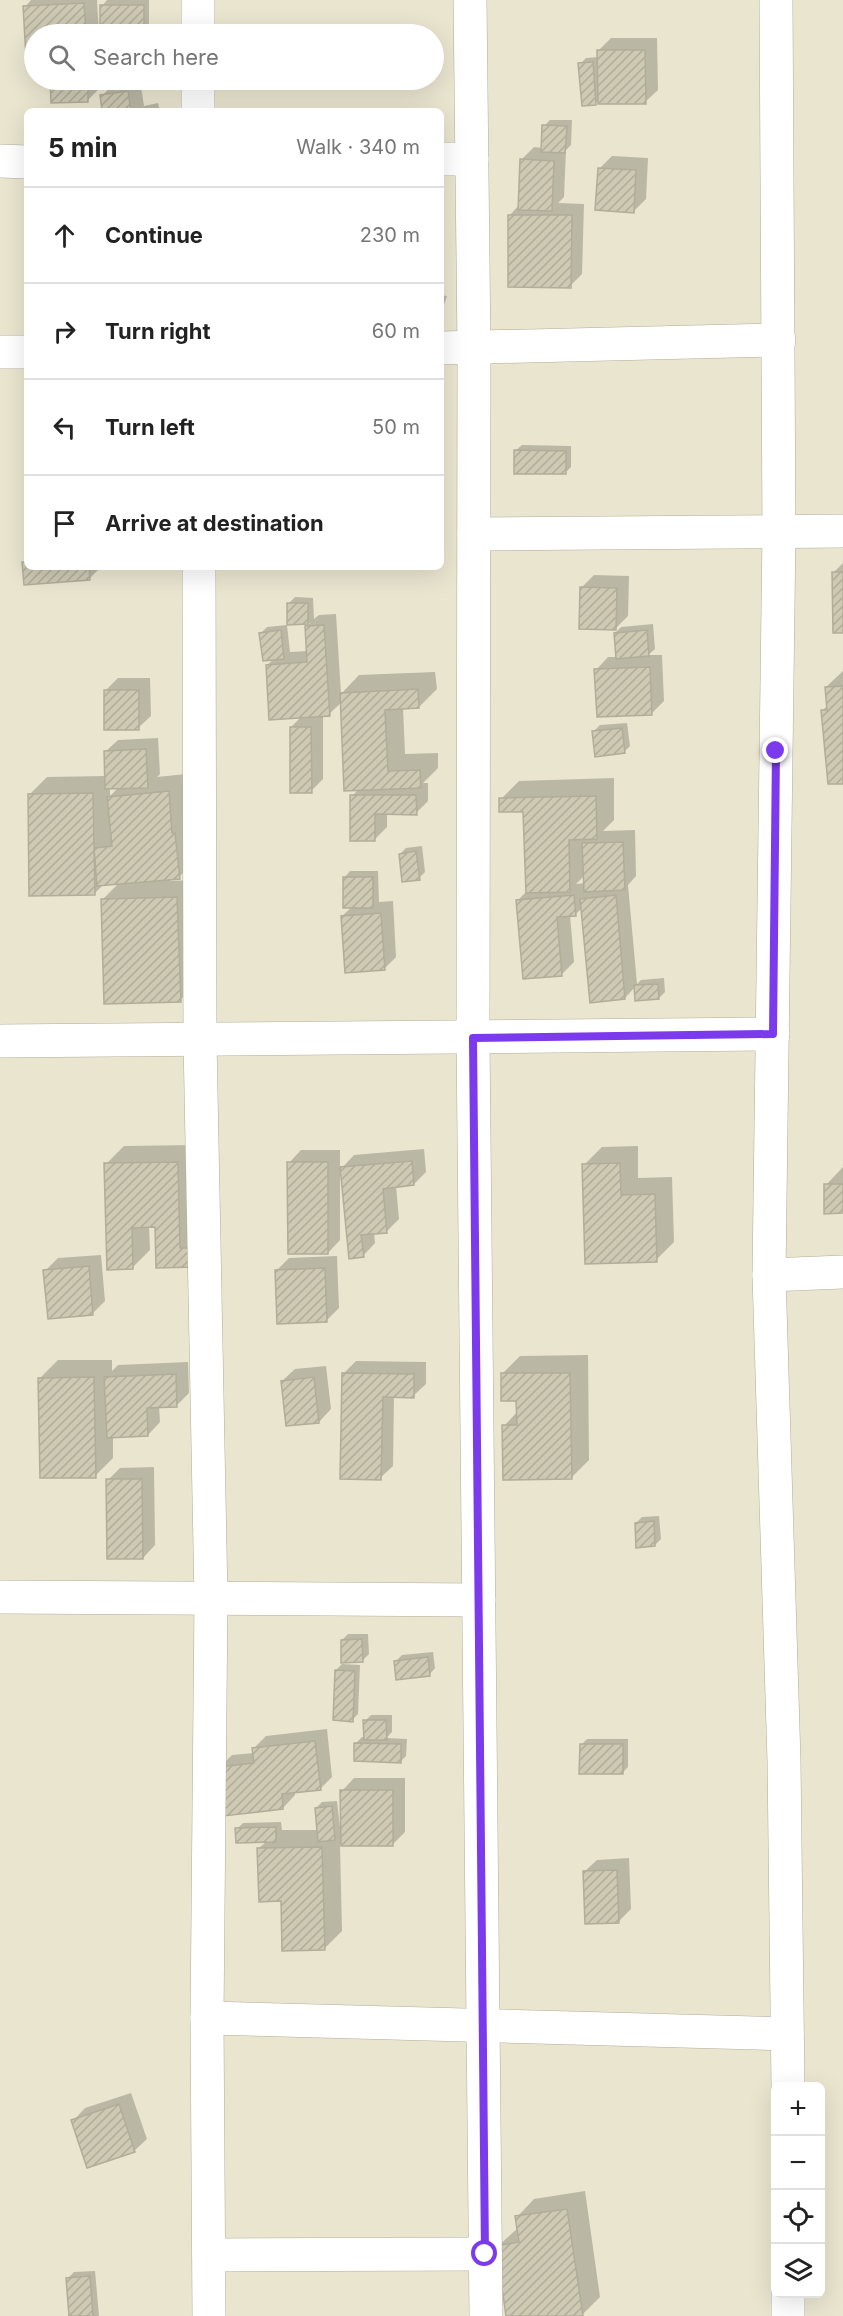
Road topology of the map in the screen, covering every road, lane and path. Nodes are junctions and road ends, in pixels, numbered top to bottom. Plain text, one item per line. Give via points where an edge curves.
1 (198, 0) edge
2 (470, 0) edge
3 (776, 0) edge
4 (198, 24) edge
5 (198, 90) edge
6 (198, 108) edge
7 (457, 159) edge
8 (0, 161) edge
9 (24, 162) edge
10 (778, 340) junction
11 (444, 348) edge
12 (474, 348) junction
13 (0, 352) edge
14 (24, 352) edge
15 (843, 531) edge
16 (779, 532) junction
17 (474, 534) junction
18 (199, 570) edge
19 (773, 1034) junction
20 (473, 1038) junction
21 (200, 1040) junction
22 (0, 1041) edge
23 (843, 1272) edge
24 (769, 1275) junction
25 (0, 1597) edge
26 (211, 1598) junction
27 (478, 1600) junction
28 (207, 2019) junction
29 (484, 2026) junction
30 (787, 2034) junction
31 (788, 2082) edge
32 (485, 2254) junction
33 (209, 2255) junction
34 (789, 2298) edge
35 (209, 2316) edge
36 (486, 2316) edge
37 (788, 2316) edge

1 - 4 street
2 - 7 street
3 - 10 street
5 - 6 street
7 - 12 street
8 - 9 street
10 - 12 street
10 - 16 street
11 - 12 street
12 - 17 street
13 - 14 street
15 - 16 street
16 - 17 street
16 - 19 street
17 - 20 street
18 - 21 street
19 - 20 street
19 - 24 street
20 - 21 street
20 - 27 street
21 - 22 street
21 - 26 street
23 - 24 street
24 - 30 street via 784,1761
25 - 26 street
26 - 27 street
26 - 28 street
27 - 29 street
28 - 29 street
28 - 33 street
29 - 30 street
29 - 32 street
30 - 31 street
32 - 33 street
32 - 36 street
33 - 35 street
34 - 37 street

